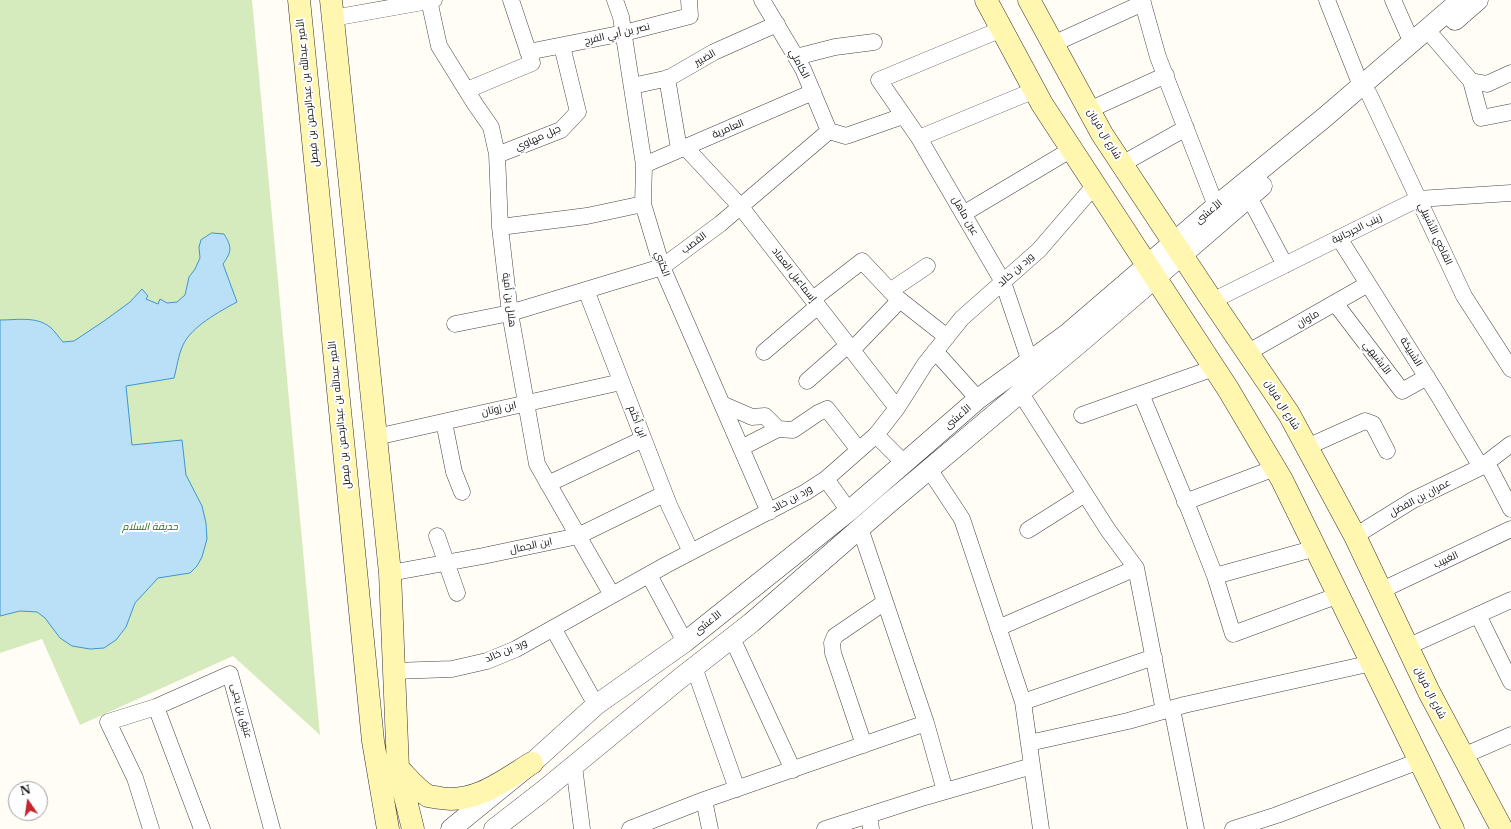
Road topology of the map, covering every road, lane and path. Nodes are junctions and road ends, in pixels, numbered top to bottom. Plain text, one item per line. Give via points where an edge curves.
1 (299, 0) edge
2 (430, 0) edge
3 (511, 0) edge
4 (615, 0) edge
5 (689, 0) edge
6 (762, 0) edge
7 (986, 0) edge
8 (1029, 0) edge
9 (1327, 0) edge
10 (1393, 0) edge
11 (1461, 0) edge
12 (1478, 0) edge
13 (1142, 1) edge
14 (332, 9) edge
15 (777, 24) junction
16 (1002, 29) junction
17 (624, 33) junction
18 (1434, 38) junction
19 (874, 42) dead end
20 (1412, 43) junction
21 (1053, 44) junction
22 (562, 46) junction
23 (528, 52) junction
24 (796, 58) junction
25 (1511, 73) edge
26 (1166, 75) junction
27 (667, 78) junction
28 (1471, 80) junction
29 (632, 86) junction
30 (467, 90) junction
31 (1035, 90) junction
32 (1365, 90) junction
33 (813, 92) junction
34 (1089, 110) junction
35 (1511, 112) edge
36 (904, 116) junction
37 (1186, 128) junction
38 (829, 131) junction
39 (919, 138) junction
40 (682, 148) junction
41 (1072, 149) junction
42 (497, 155) junction
43 (1122, 164) junction
44 (644, 165) junction
45 (1095, 185) junction
46 (1511, 193) edge
47 (1249, 197) junction
48 (1418, 199) junction
49 (643, 204) junction
50 (740, 206) junction
51 (1216, 206) junction
52 (963, 214) junction
53 (500, 227) junction
54 (1339, 238) junction
55 (1178, 249) junction
56 (1285, 265) junction
57 (927, 266) dead end
58 (662, 267) junction
59 (1151, 271) junction
60 (1003, 282) junction
61 (1368, 284) junction
62 (586, 290) junction
63 (895, 296) junction
64 (1212, 301) junction
65 (815, 303) junction
66 (1335, 303) junction
67 (510, 313) junction
68 (455, 324) dead end
69 (947, 337) junction
70 (850, 348) junction
71 (764, 352) dead end
72 (936, 352) junction
73 (1248, 353) junction
74 (1030, 362) junction
75 (1214, 368) junction
76 (1511, 369) edge
77 (1427, 377) junction
78 (807, 381) dead end
79 (621, 382) junction
80 (1020, 392) junction
81 (1141, 394) junction
82 (978, 399) junction
83 (526, 403) junction
84 (722, 404) junction
85 (897, 408) junction
86 (1082, 416) dead end
87 (444, 422) junction
88 (778, 429) junction
89 (876, 435) junction
90 (376, 437) junction
91 (643, 440) junction
92 (1511, 444) edge
93 (1307, 447) junction
94 (741, 448) junction
95 (859, 450) junction
96 (1386, 451) dead end
97 (904, 462) junction
98 (1484, 465) junction
99 (1275, 468) junction
100 (929, 469) junction
101 (826, 479) junction
102 (548, 484) junction
103 (462, 492) dead end
104 (664, 494) junction
105 (1085, 494) junction
106 (1185, 502) junction
107 (1511, 509) edge
108 (849, 511) junction
109 (769, 512) junction
110 (860, 528) junction
111 (1511, 529) edge
112 (1028, 530) dead end
113 (437, 536) dead end
114 (578, 536) junction
115 (1355, 536) junction
116 (1316, 548) junction
117 (692, 552) junction
118 (447, 562) junction
119 (1136, 568) junction
120 (390, 573) junction
121 (649, 575) junction
122 (1215, 576) junction
123 (1380, 590) junction
124 (457, 593) dead end
125 (612, 595) junction
126 (1340, 595) junction
127 (1511, 600) edge
128 (885, 602) junction
129 (1478, 615) junction
130 (553, 628) junction
131 (998, 628) junction
132 (732, 638) junction
133 (685, 642) junction
134 (1407, 647) junction
135 (1154, 657) junction
136 (1372, 664) junction
137 (694, 667) junction
138 (393, 671) junction
139 (1511, 682) edge
140 (1023, 702) junction
141 (596, 705) junction
142 (156, 707) junction
143 (1168, 710) junction
144 (926, 724) junction
145 (1511, 735) edge
146 (1029, 743) junction
147 (864, 745) junction
148 (1463, 756) junction
149 (1419, 761) junction
150 (532, 763) junction
151 (574, 766) junction
152 (1032, 766) junction
153 (398, 768) junction
154 (793, 770) junction
155 (737, 789) junction
156 (946, 791) junction
157 (704, 800) junction
158 (870, 822) edge
159 (151, 829) edge
160 (202, 829) edge
161 (272, 829) edge
162 (388, 829) edge
163 (413, 829) edge
164 (452, 829) edge
165 (494, 829) edge
166 (582, 829) edge
167 (630, 829) edge
168 (710, 829) edge
169 (825, 829) edge
170 (1041, 829) edge
171 (1196, 829) edge
172 (1233, 829) edge
173 (1453, 829) edge
174 (1502, 829) edge

1 - 162 main road, الأمير عبدالله بن عبدالرحمن بن فيصل via 373,741
2 - 14 street
2 - 30 street, هلال بن أمية via 439,46
3 - 23 street
4 - 17 street, الكتبي
5 - 17 street, نصر بن أبي الفرج via 690,16
6 - 15 street, الكاملي
7 - 16 main road
8 - 21 main road, شارع ال فريان
9 - 32 street, القاضي الأشبيلي
10 - 20 street
11 - 20 street, الأعشى
12 - 18 street, الأعشى
13 - 21 street
13 - 26 street via 1158,57
14 - 90 main road
15 - 24 street, الكاملي
15 - 27 street, الضبير via 714,52
16 - 31 main road
16 - 36 street, عين ماهل via 879,80
17 - 22 street, نصر بن أبي الفرج
17 - 29 street, الكتبي
18 - 28 street
18 - 32 street, الأعشى
19 - 24 street via 835,47
20 - 32 street, الأعشى
21 - 34 main road, شارع ال فريان
22 - 23 street, نصر بن أبي الفرج
22 - 42 street, جبل مهاوي via 578,112 561,130
23 - 30 street via 532,63
24 - 33 street, الكاملي
25 - 28 street via 1487,84
26 - 34 street
26 - 37 street
27 - 29 street, الضبير
27 - 40 street
28 - 35 street via 1481,118
29 - 44 street, الكتبي
30 - 42 street, هلال بن أمية via 491,127
31 - 39 street
31 - 41 main road
32 - 47 street, الأعشى
32 - 48 street, القاضي الأشبيلي
32 - 51 street, الأعشى
33 - 38 street, الكاملي
33 - 40 street, العامرية
34 - 43 main road, شارع ال فريان
36 - 38 street via 846,136
36 - 39 street, عين ماهل
37 - 43 street
37 - 51 street
38 - 50 street, القصب
39 - 52 street, عين ماهل
40 - 44 street, العامرية
40 - 50 street, إسماعيل العماد
41 - 45 main road
41 - 52 street
42 - 53 street, هلال بن أمية
43 - 55 main road, شارع ال فريان
44 - 49 street, الكتبي
45 - 59 main road
45 - 60 street, ورد بن خالد via 1039,250
46 - 48 street, زينب الجرجانية
47 - 55 street, الأعشى
47 - 56 street
48 - 54 street, زينب الجرجانية
48 - 76 street, القاضي الأشبيلي via 1464,296
49 - 53 street via 575,218
49 - 58 street, الكتبي
50 - 58 street, القصب
50 - 65 street, إسماعيل العماد
51 - 55 street, الأعشى
52 - 60 street, عين ماهل
53 - 67 street, هلال بن أمية
54 - 56 street, زينب الجرجانية
54 - 61 street, الشبيكة
55 - 59 street, الأعشى
55 - 64 main road, شارع ال فريان
56 - 64 street, زينب الجرجانية
57 - 63 street
58 - 62 street, القصب
58 - 84 street, الكتبي
59 - 74 street, الأعشى
59 - 75 main road
59 - 80 street, الأعشى
60 - 69 street, ورد بن خالد via 962,318
60 - 74 street, عين ماهل
61 - 66 street, ماوان
61 - 77 street, الشبيكة
62 - 67 street, القصب
62 - 79 street, ابن أكثم
63 - 65 street via 862,261
63 - 69 street
63 - 70 street
64 - 73 main road, شارع ال فريان
65 - 70 street, إسماعيل العماد
65 - 71 street
66 - 73 street, ماوان
66 - 77 street, الأبشيهي via 1402,391
67 - 68 street, القصب
67 - 83 street, هلال بن أمية
69 - 72 street, ورد بن خالد
70 - 78 street
70 - 85 street, إسماعيل العماد
72 - 82 street
72 - 85 street, ورد بن خالد via 925,364
73 - 93 main road, شارع ال فريان via 1289,414
74 - 82 street, الأعشى
75 - 81 street
75 - 99 main road
77 - 98 street, الشبيكة
79 - 83 street, ابن زوتان
79 - 91 street, ابن أكثم
80 - 100 street, الأعشى
80 - 105 street
81 - 86 street
81 - 106 street
82 - 97 street, الأعشى
83 - 87 street, ابن زوتان
83 - 102 street, هلال بن أمية via 537,464
84 - 88 street via 752,417 765,416
84 - 94 street, الكتبي
85 - 89 street, ورد بن خالد
87 - 90 street, ابن زوتان
87 - 103 street via 454,472
88 - 94 street
88 - 95 street via 793,430 827,409
89 - 95 street, ورد بن خالد
89 - 97 street
90 - 120 main road
91 - 102 street
91 - 104 street, ابن أكثم
92 - 98 street, عمران بن الفضل
93 - 96 street via 1365,421 1374,424
93 - 115 main road, شارع ال فريان
94 - 109 street, الكتبي
95 - 101 street, ورد بن خالد
97 - 108 street, الأعشى
98 - 107 street
98 - 115 street, عمران بن الفضل via 1413,500
99 - 106 street
99 - 116 main road
100 - 110 street, الأعشى
100 - 131 street via 962,519
101 - 108 street
101 - 109 street, ورد بن خالد
102 - 114 street, هلال بن أمية
104 - 114 street, ابن الجمال
104 - 117 street, ابن أكثم
105 - 112 street
105 - 119 street
106 - 122 street
108 - 133 street, الأعشى
109 - 117 street, ورد بن خالد
110 - 128 street
110 - 132 street, الأعشى
111 - 123 street, الغبيب
113 - 118 street
114 - 118 street, ابن الجمال
114 - 125 street, هلال بن أمية
115 - 123 main road, شارع ال فريان
116 - 122 street
116 - 126 main road
117 - 121 street, ورد بن خالد
118 - 120 street, ابن الجمال
118 - 124 street
119 - 131 street
119 - 135 street
120 - 138 main road
121 - 125 street, ورد بن خالد
121 - 133 street
122 - 126 street via 1233,634
123 - 134 main road, شارع ال فريان
125 - 130 street, ورد بن خالد
126 - 136 main road
127 - 129 street
128 - 144 street
128 - 147 street via 835,636 832,643 833,653
129 - 134 street
129 - 139 street
130 - 138 street, ورد بن خالد via 488,661 452,669
130 - 141 street
131 - 140 street
132 - 137 street, الأعشى
132 - 154 street
133 - 141 street, الأعشى
134 - 148 main road, شارع ال فريان
135 - 140 street
135 - 143 street
136 - 143 street
136 - 149 main road
137 - 151 street, الأعشى
137 - 155 street
138 - 153 main road
140 - 146 street
141 - 150 street, الأعشى
142 - 159 street, عتيق بن يحيى via 108,722 135,778
142 - 160 street
142 - 161 street, عتيق بن يحيى via 230,674
143 - 146 street
143 - 171 street
144 - 147 street
144 - 156 street
145 - 148 street
146 - 152 street
147 - 154 street
148 - 174 main road, شارع ال فريان
149 - 172 street via 1277,816
149 - 173 main road
150 - 153 main road via 490,789 474,796 450,799 428,796
150 - 164 street, الأعشى
151 - 165 street, الأعشى
151 - 166 street
152 - 156 street
152 - 170 street
153 - 163 main road
154 - 155 street
155 - 157 street
156 - 158 street
157 - 167 street
157 - 168 street
158 - 169 street

